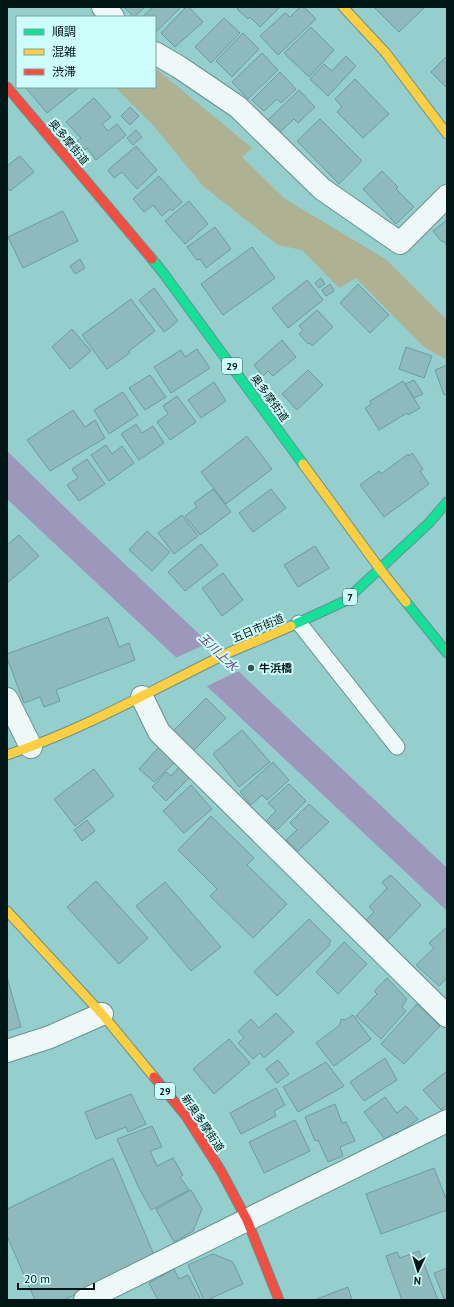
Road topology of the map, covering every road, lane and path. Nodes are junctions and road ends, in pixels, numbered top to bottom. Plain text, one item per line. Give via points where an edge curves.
1 (103, 7) edge
2 (343, 7) edge
3 (112, 16) edge
4 (16, 48) edge
5 (7, 54) edge
6 (156, 54) edge
7 (7, 87) edge
8 (447, 134) edge
9 (447, 196) edge
10 (447, 502) edge
11 (380, 569) junction
12 (299, 623) junction
13 (447, 653) edge
14 (142, 697) junction
15 (7, 699) edge
16 (31, 747) junction
17 (397, 747) dead end
18 (7, 755) edge
19 (7, 911) edge
20 (102, 1014) junction
21 (447, 1016) edge
22 (7, 1051) edge
23 (446, 1125) edge
24 (247, 1220) junction
25 (85, 1300) edge
26 (279, 1300) edge

1 - 3 street
2 - 8 main road via 403,74
4 - 5 path
6 - 9 street via 238,107 322,189 400,243
7 - 11 main road, 奥多摩街道 / 29 via 164,274
10 - 11 main road, 五日市街道 / 7 via 429,523
11 - 12 main road, 五日市街道 / 7 via 345,601
11 - 13 main road, 奥多摩街道 / 29
12 - 14 main road, 五日市街道 / 7 via 227,654
12 - 17 lane
14 - 16 main road, 五日市街道 / 7
14 - 21 street via 159,732
15 - 16 street
16 - 18 main road, 五日市街道 / 7
19 - 20 main road, 新奥多摩街道 / 29
20 - 22 street via 50,1037
20 - 24 main road, 新奥多摩街道 / 29 via 186,1116 221,1171
23 - 24 street
24 - 25 street
24 - 26 main road, 新奥多摩街道 / 29

